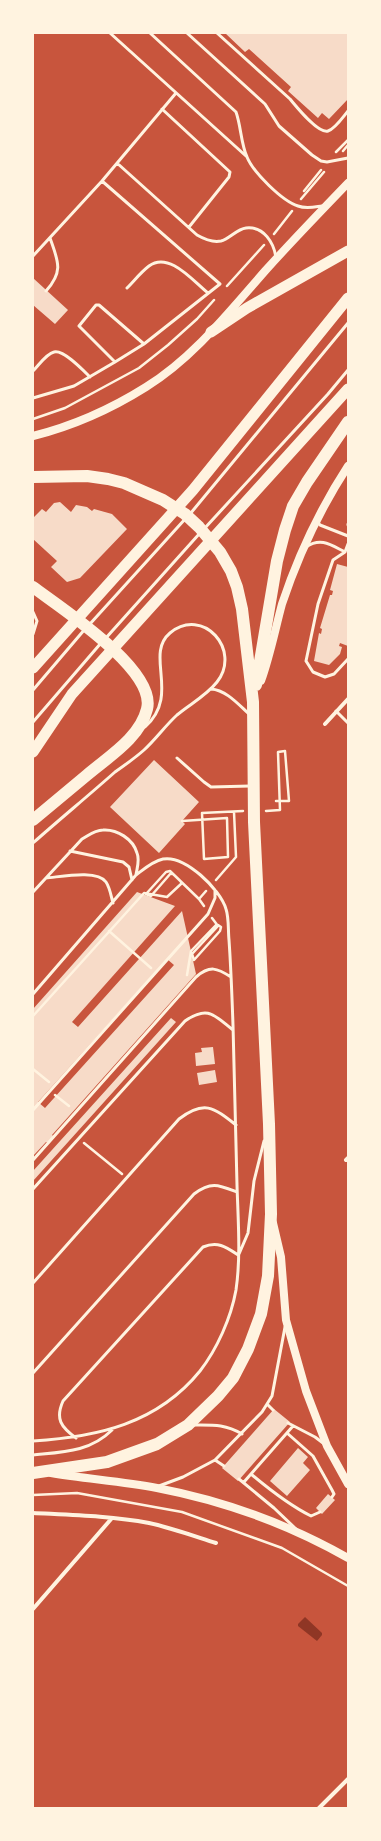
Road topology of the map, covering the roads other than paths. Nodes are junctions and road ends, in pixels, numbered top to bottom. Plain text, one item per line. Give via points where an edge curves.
1 (110, 33) edge
2 (150, 33) edge
3 (187, 33) edge
4 (217, 33) edge
5 (176, 93) junction
6 (162, 109) junction
7 (348, 111) edge
8 (246, 156) junction
9 (348, 158) edge
10 (117, 163) junction
11 (102, 181) junction
12 (348, 183) edge
13 (326, 206) junction
14 (189, 227) junction
15 (50, 238) junction
16 (348, 251) edge
17 (33, 256) edge
18 (276, 259) junction
19 (127, 288) dead end
20 (46, 290) dead end
21 (208, 293) junction
22 (348, 298) edge
23 (348, 322) edge
24 (211, 332) junction
25 (144, 344) junction
26 (115, 362) junction
27 (348, 370) edge
28 (33, 371) edge
29 (90, 377) junction
30 (348, 389) edge
31 (33, 398) edge
32 (348, 422) edge
33 (33, 436) edge
34 (348, 466) edge
35 (33, 476) edge
36 (316, 520) junction
37 (348, 536) edge
38 (348, 544) edge
39 (303, 549) junction
40 (345, 552) junction
41 (33, 587) edge
42 (33, 612) edge
43 (33, 634) edge
44 (348, 659) edge
45 (33, 668) edge
46 (211, 689) junction
47 (33, 690) edge
48 (348, 699) edge
49 (253, 702) junction
50 (336, 712) junction
51 (254, 718) junction
52 (33, 722) edge
53 (348, 723) edge
54 (325, 724) dead end
55 (128, 740) junction
56 (33, 752) edge
57 (177, 758) dead end
58 (254, 786) junction
59 (33, 820) edge
60 (33, 844) edge
61 (70, 851) junction
62 (136, 875) junction
63 (46, 878) junction
64 (132, 880) junction
65 (214, 889) junction
66 (33, 892) edge
67 (113, 903) junction
68 (231, 977) junction
69 (33, 994) edge
70 (233, 1030) junction
71 (33, 1110) edge
72 (269, 1124) junction
73 (236, 1125) junction
74 (33, 1160) edge
75 (33, 1188) edge
76 (237, 1192) junction
77 (270, 1214) junction
78 (238, 1255) junction
79 (33, 1283) edge
80 (286, 1320) junction
81 (33, 1373) edge
82 (268, 1405) junction
83 (273, 1410) dead end
84 (288, 1423) dead end
85 (188, 1425) junction
86 (292, 1426) junction
87 (114, 1429) junction
88 (287, 1433) junction
89 (242, 1434) junction
90 (76, 1438) junction
91 (33, 1441) edge
92 (327, 1446) junction
93 (33, 1455) edge
94 (215, 1460) junction
95 (224, 1466) dead end
96 (39, 1472) edge
97 (251, 1474) junction
98 (240, 1479) dead end
99 (244, 1482) junction
100 (348, 1484) edge
101 (156, 1488) junction
102 (332, 1497) dead end
103 (320, 1512) dead end
104 (33, 1513) edge
105 (112, 1518) junction
106 (298, 1531) junction
107 (216, 1543) dead end
108 (348, 1558) edge
109 (33, 1609) edge
110 (348, 1778) edge
111 (319, 1808) edge

1 - 5 lane
2 - 8 lane via 236,112
3 - 9 lane via 265,104 279,126 312,155 327,162
4 - 7 lane via 324,132 329,131
5 - 6 lane
5 - 8 lane
6 - 10 lane
6 - 14 lane via 230,172 230,177
8 - 13 lane via 256,172 284,198 305,208
10 - 11 lane
10 - 14 lane
11 - 15 lane
11 - 21 lane via 220,284
12 - 13 main road
13 - 18 main road
14 - 18 lane via 208,241 220,241 246,228 258,230 270,239
15 - 17 lane
15 - 20 lane via 59,263 55,281
16 - 24 highway via 247,308
18 - 24 main road
19 - 21 lane via 150,265 160,260 171,262
21 - 25 lane
22 - 45 highway via 193,490
23 - 47 lane via 204,498 78,636
24 - 33 main road via 177,364 147,386 95,414
25 - 26 lane
25 - 26 lane via 96,305 79,326
26 - 29 lane
27 - 52 lane via 92,653
28 - 29 lane via 56,351 63,352
29 - 31 lane via 74,386
30 - 56 highway via 102,660 65,704
32 - 49 highway via 293,506 277,561
34 - 36 main road
35 - 49 highway via 88,476 124,483 163,500 199,527 220,552 237,587
36 - 37 lane via 320,525
36 - 39 main road
38 - 40 lane
39 - 40 lane via 314,542 326,543
39 - 49 main road via 283,603 267,665
40 - 44 lane via 333,560 318,604 306,661 313,672 325,677 334,674
41 - 55 highway via 121,656 136,672 147,695 148,707 143,720
42 - 43 lane via 37,621
46 - 51 lane via 228,696
46 - 55 lane via 224,668 225,651 222,643 210,630 201,626 188,624 178,627 162,644 160,656 163,692 156,715
46 - 60 lane via 178,715 143,750
48 - 50 street
49 - 51 highway
50 - 53 lane
50 - 54 street
51 - 58 highway
55 - 59 highway
57 - 58 lane via 211,787
58 - 72 highway
61 - 62 lane via 92,833 102,830 113,831 133,844 138,854
61 - 63 lane
61 - 64 lane via 123,862 129,867
62 - 64 lane
62 - 65 lane via 162,859 173,859 199,873
63 - 66 lane
63 - 67 lane via 95,875 105,880
64 - 67 lane
65 - 68 lane via 227,910
65 - 71 lane via 216,898 208,914
67 - 69 lane
68 - 70 lane
68 - 74 lane via 218,969 203,972 196,977
70 - 73 lane
70 - 75 lane via 208,1013 196,1013 185,1021
72 - 77 highway
72 - 78 lane via 254,1181 248,1233
73 - 76 lane
73 - 79 lane via 216,1110 200,1106 191,1110 179,1120
76 - 78 lane
76 - 81 lane via 213,1184 194,1194
77 - 80 main road via 277,1236
77 - 85 highway via 268,1276 260,1314 248,1349 233,1378
78 - 87 lane via 236,1291 226,1324 201,1370 186,1387 150,1415
78 - 90 lane via 220,1244 212,1243 203,1247 68,1395 59,1410 60,1421
80 - 82 lane via 275,1384
80 - 92 main road via 306,1391
82 - 83 lane
82 - 89 lane
84 - 86 lane
85 - 89 lane via 222,1425
85 - 96 highway via 168,1438 107,1462
86 - 88 lane
86 - 92 lane via 315,1436
87 - 90 lane
87 - 93 lane via 90,1446
88 - 97 lane
88 - 102 lane via 313,1456 332,1490
89 - 94 lane
90 - 91 lane
92 - 100 main road
94 - 95 lane
94 - 101 lane via 184,1477
96 - 101 main road
97 - 99 lane
97 - 103 lane via 298,1510 311,1516
98 - 99 lane
99 - 106 lane
101 - 106 main road via 251,1512
104 - 105 street
105 - 107 street via 172,1529
105 - 109 street
106 - 108 main road
110 - 111 street

